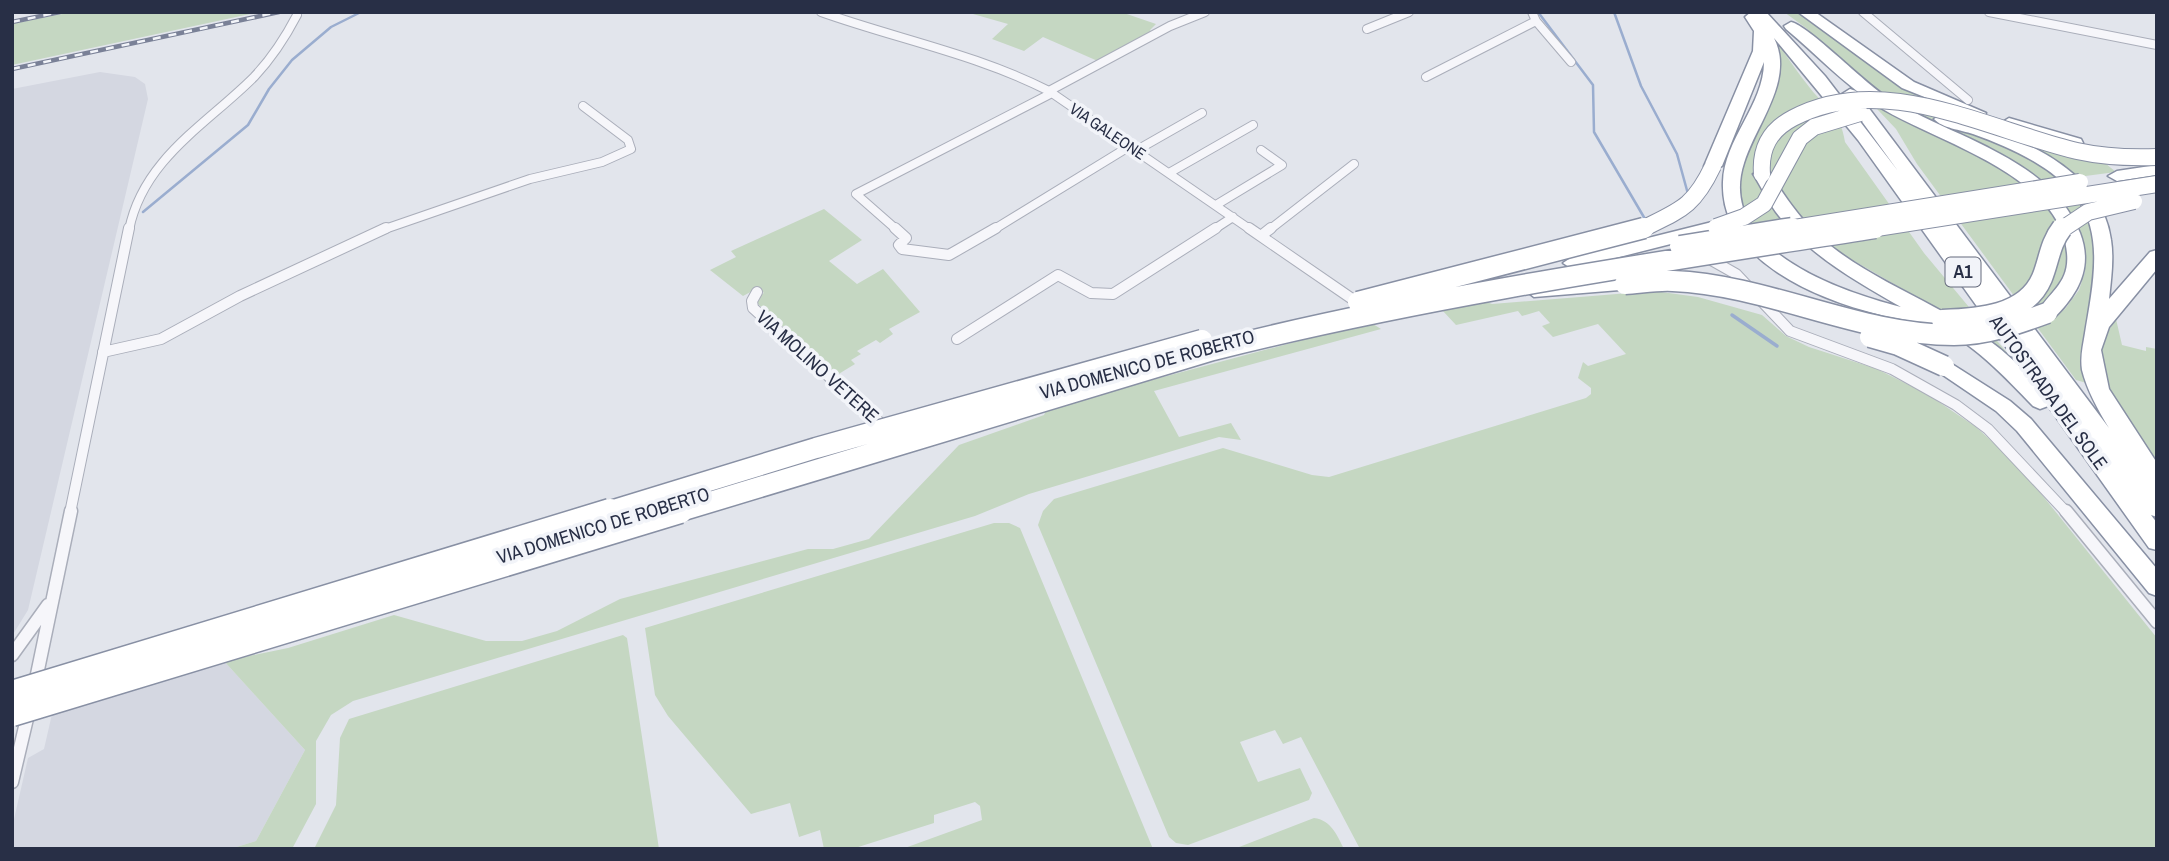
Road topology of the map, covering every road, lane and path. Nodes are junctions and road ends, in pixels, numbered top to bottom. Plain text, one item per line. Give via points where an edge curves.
1 (821, 12) edge
2 (1205, 12) edge
3 (1409, 12) edge
4 (1532, 12) edge
5 (1748, 12) edge
6 (1776, 12) edge
7 (1805, 12) edge
8 (1863, 12) edge
9 (1989, 12) edge
10 (297, 15) dead end
11 (1536, 21) junction
12 (1759, 21) edge
13 (1791, 26) junction
14 (1367, 29) dead end
15 (2157, 45) edge
16 (1571, 62) dead end
17 (1426, 77) dead end
18 (1051, 92) junction
19 (1968, 100) dead end
20 (583, 106) dead end
21 (1202, 113) dead end
22 (1253, 125) dead end
23 (1133, 148) junction
24 (1261, 150) dead end
25 (2157, 156) edge
26 (1354, 164) dead end
27 (2157, 170) edge
28 (1169, 173) junction
29 (2157, 184) edge
30 (2157, 196) edge
31 (1216, 205) junction
32 (1233, 217) junction
33 (1261, 236) junction
34 (2157, 256) edge
35 (1572, 263) junction
36 (1625, 284) junction
37 (757, 292) dead end
38 (1459, 294) junction
39 (1366, 308) junction
40 (1335, 309) junction
41 (2095, 334) junction
42 (957, 339) dead end
43 (103, 352) junction
44 (895, 436) junction
45 (2157, 480) edge
46 (2157, 508) edge
47 (2157, 543) edge
48 (2157, 586) edge
49 (52, 600) junction
50 (2157, 622) edge
51 (12, 655) edge
52 (22, 696) edge
53 (12, 704) edge
54 (12, 714) edge
55 (12, 782) edge

1 - 18 street, VIA GALEONE via 973,55
2 - 18 street via 1170,26
3 - 14 street
4 - 11 street
5 - 12 highway
6 - 13 highway, AUTOSTRADA DEL SOLE / A1
7 - 25 highway, bridge via 1894,76 1954,106 2070,142
8 - 19 street
9 - 15 street
10 - 43 street via 285,44 260,73 162,162 129,228
11 - 16 street
11 - 17 street
12 - 30 highway, bridge via 1772,54 1771,76 1731,177 1730,196 1745,230 1769,255 1844,299 1942,320 1990,315 2033,294 2056,235 2066,224 2092,211
12 - 40 highway, bridge via 1761,51 1700,194 1686,207 1640,230
12 - 47 highway, AUTOSTRADA DEL SOLE / A1 via 1819,79 1864,136
13 - 36 highway, bridge via 1860,87 1927,128 2001,162 2042,192 2071,229 2078,263 2066,295 2047,313 2015,327 1944,335 1873,326 1723,287 1677,281
13 - 46 highway, AUTOSTRADA DEL SOLE / A1 via 1883,134
18 - 23 street, VIA GALEONE
18 - 23 street via 856,194 906,238 899,245 902,249 949,256
20 - 43 street via 633,148 603,162 530,179 392,225 160,339
21 - 23 street
22 - 28 street
23 - 28 street, VIA GALEONE
24 - 31 street via 1282,165
25 - 47 highway, bridge via 2093,153 1929,108 1849,102 1806,110 1775,129 1760,157 1762,174 1779,207 1806,236 1846,265 1948,321 2009,367
26 - 33 street
27 - 35 highway, bridge
28 - 31 street, VIA GALEONE
29 - 38 highway, bridge
31 - 32 street, VIA GALEONE
32 - 33 street, VIA GALEONE
32 - 42 street via 1113,294 1091,293 1058,275
33 - 39 street, VIA GALEONE
34 - 41 highway
35 - 40 highway, bridge
35 - 41 highway, bridge via 1744,217 1764,204 1775,189 1800,138 1826,121 1881,112 1942,119 1982,130 2026,150 2064,176 2090,202 2103,239
36 - 38 highway, bridge
36 - 48 highway, bridge via 1699,292 1898,345 1944,366 2024,425
37 - 44 street, VIA MOLINO VETERE via 753,308
38 - 54 highway, bridge via 1213,350
39 - 44 street, VIA DOMENICO DE ROBERTO via 1161,358
39 - 50 street, VIA DOMENICO DE ROBERTO via 1552,272 1701,255 1754,290 1790,331 1892,369 1988,429 2047,488
40 - 52 highway, bridge via 1156,350 816,448
41 - 45 highway via 2090,363 2095,384
43 - 49 street
44 - 52 street, VIA DOMENICO DE ROBERTO
49 - 51 street
49 - 52 street
52 - 53 street, VIA DOMENICO DE ROBERTO
52 - 55 street

